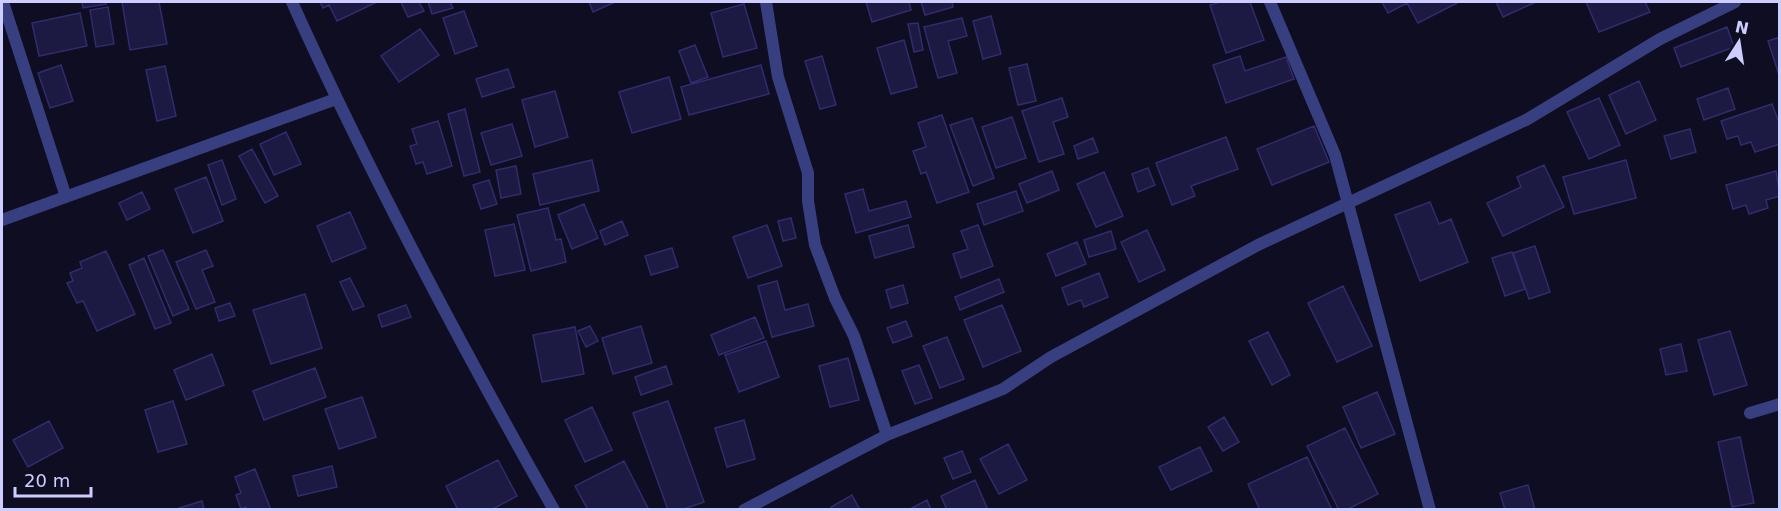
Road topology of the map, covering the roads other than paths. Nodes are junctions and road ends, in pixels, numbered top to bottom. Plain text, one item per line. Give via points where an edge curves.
1 (3, 2) edge
2 (292, 2) edge
3 (766, 2) edge
4 (1270, 2) edge
5 (1735, 2) edge
6 (336, 99) junction
7 (66, 197) junction
8 (1347, 203) junction
9 (2, 220) edge
10 (1779, 404) edge
11 (1750, 413) dead end
12 (887, 435) junction
13 (554, 510) edge
14 (744, 510) edge
15 (1430, 510) edge

1 - 7 street
2 - 6 street
3 - 12 street via 778,77 808,173 815,245 854,336
4 - 8 street via 1335,155
5 - 8 street via 1660,39 1526,120
6 - 7 street
6 - 13 street via 472,366
7 - 9 street
8 - 12 street via 1258,245 1051,357 1003,389
8 - 15 street
10 - 11 street
12 - 14 street

